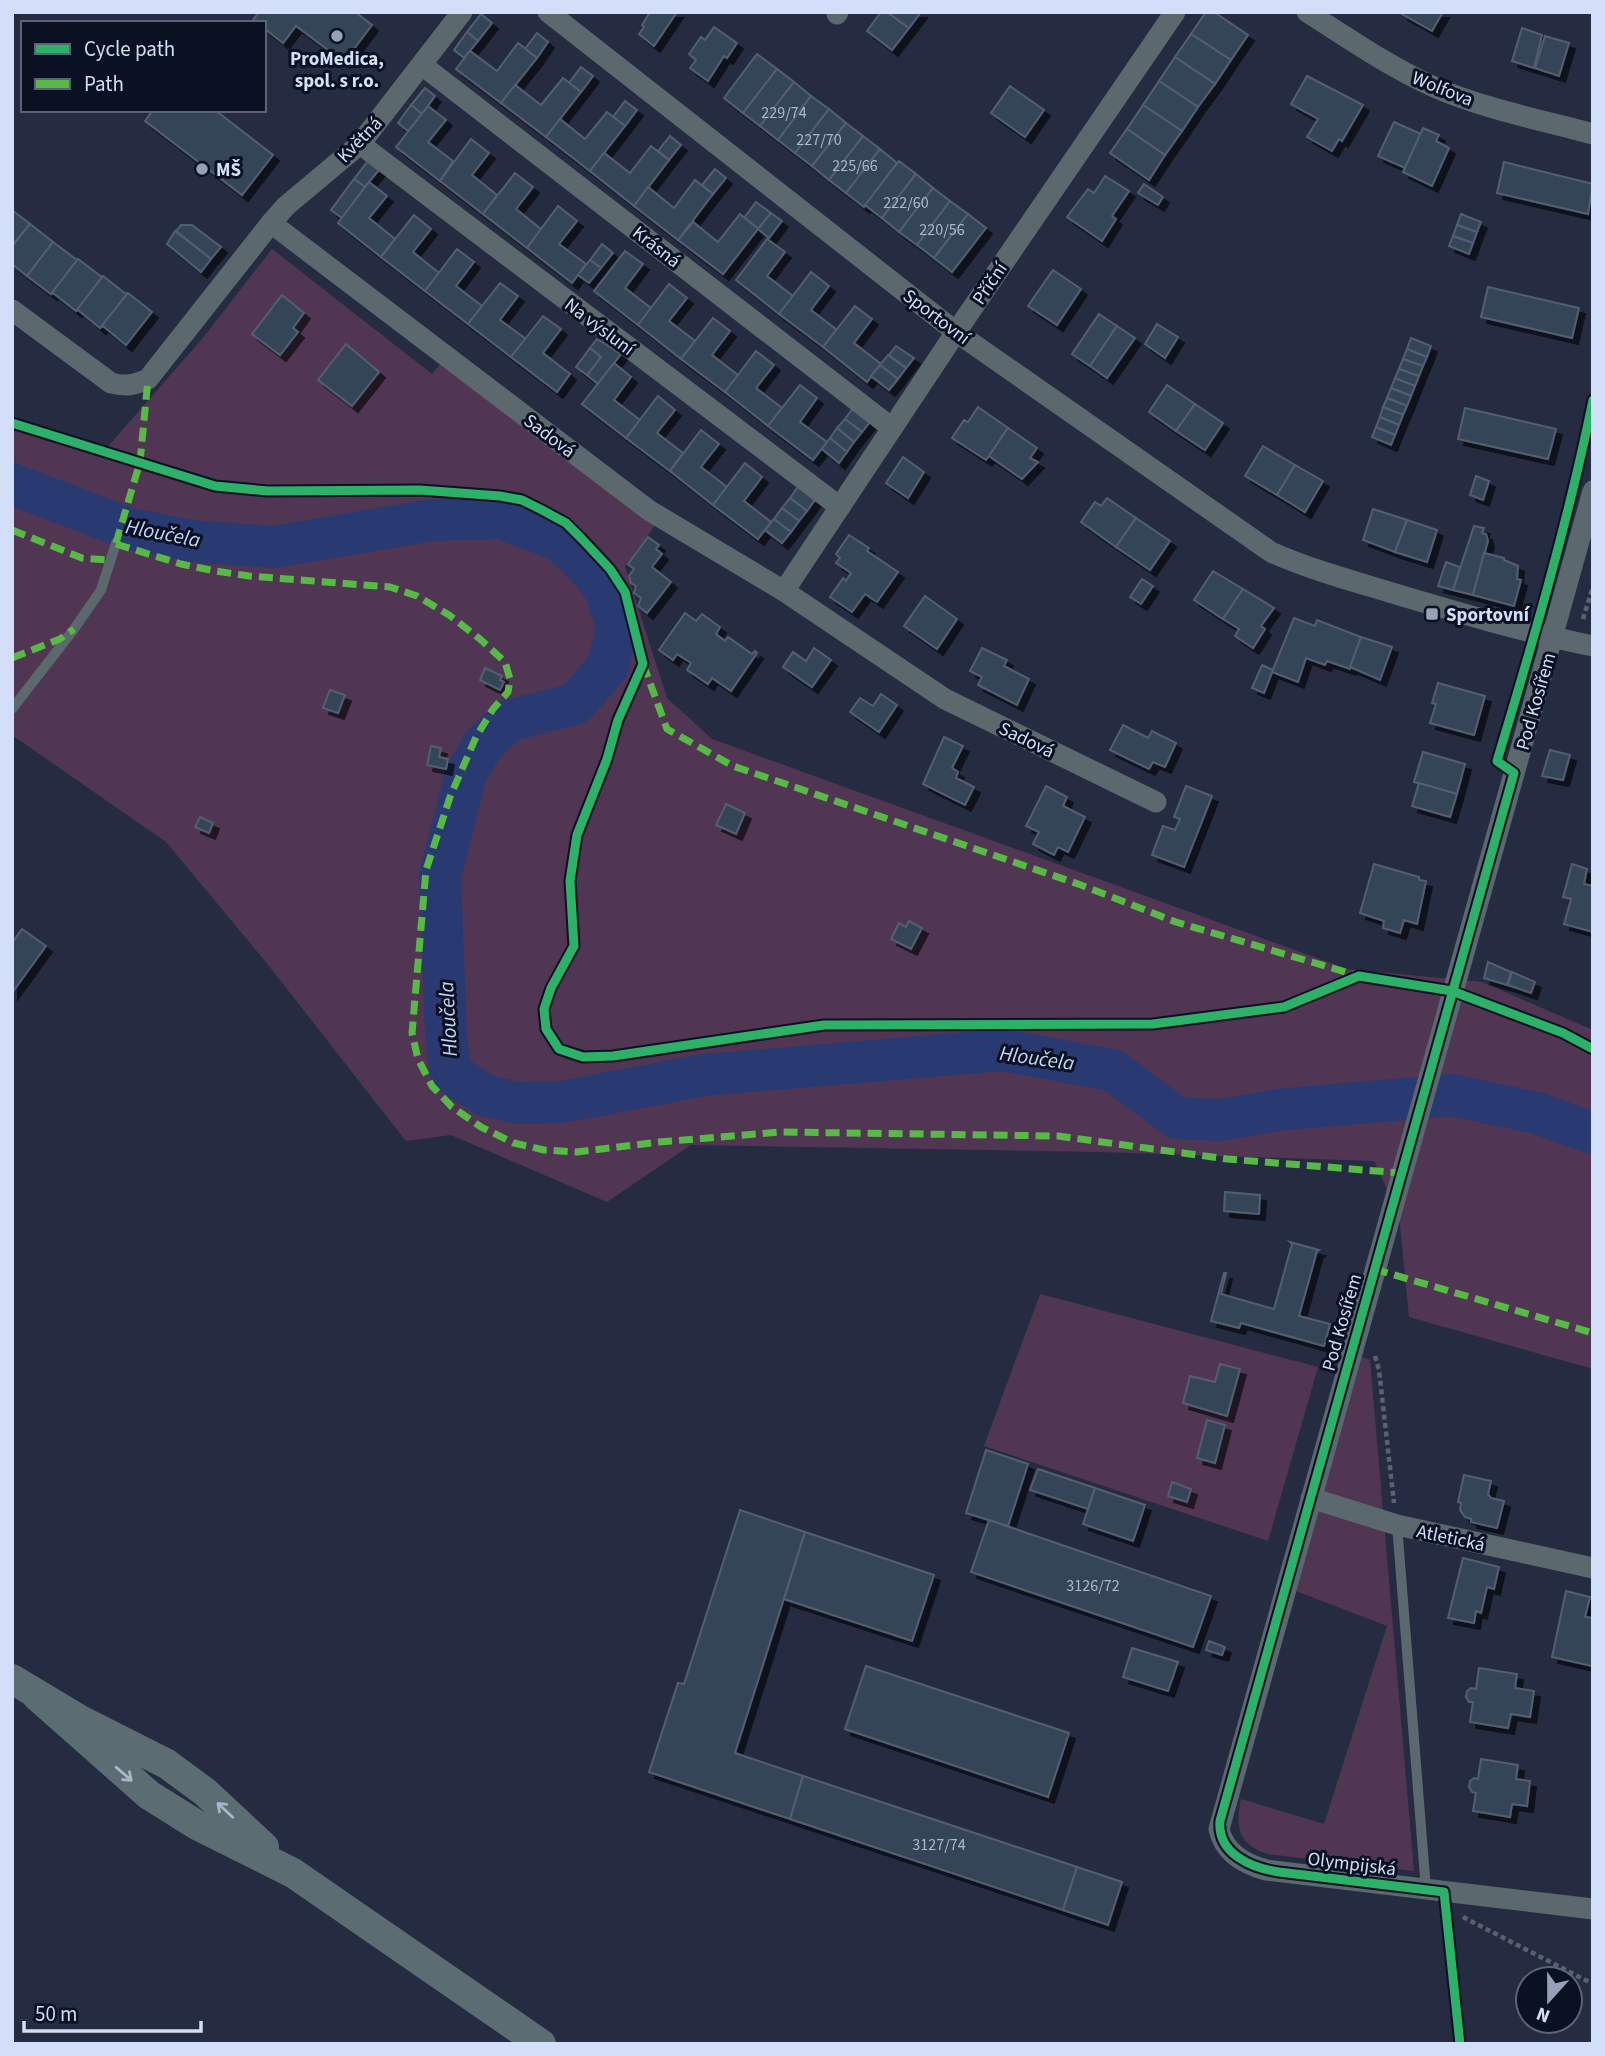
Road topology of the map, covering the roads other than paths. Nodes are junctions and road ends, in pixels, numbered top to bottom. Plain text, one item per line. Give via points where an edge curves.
1 (462, 12) edge
2 (548, 12) edge
3 (1175, 12) edge
4 (1307, 12) edge
5 (422, 65) junction
6 (1593, 134) edge
7 (360, 144) junction
8 (271, 223) junction
9 (12, 310) edge
10 (956, 332) junction
11 (892, 428) junction
12 (1593, 491) edge
13 (840, 507) junction
14 (116, 543) dead end
15 (784, 591) junction
16 (1553, 637) junction
17 (1593, 646) edge
18 (12, 709) edge
19 (1156, 802) dead end
20 (1311, 1498) junction
21 (1397, 1525) junction
22 (1593, 1568) edge
23 (12, 1679) edge
24 (1255, 1867) joint
25 (1435, 1891) junction
26 (1593, 1909) edge
27 (541, 2044) edge

1 - 5 street, Květná
2 - 10 street, Sportovní
3 - 10 street, Příční
4 - 6 street, Wolfova via 1435,88
5 - 7 street, Květná
5 - 11 street, Krásná
7 - 8 street, Květná
7 - 13 street, Na výsluní
8 - 9 street via 148,379 134,385 110,383
8 - 15 street, Sadová via 650,511
10 - 11 street, Příční
10 - 16 street, Sportovní via 1271,552 1412,599
11 - 13 street, Příční
12 - 16 street, Pod Kosířem
13 - 15 street, Příční
14 - 18 lane via 101,590
15 - 19 street, Sadová via 945,699
16 - 17 street, Sportovní
16 - 20 street, Pod Kosířem
20 - 21 street, Atletická
20 - 24 street, Pod Kosířem via 1220,1821 1227,1847
21 - 22 street, Atletická
21 - 25 lane
23 - 27 main road via 167,1763 293,1872
24 - 25 street, Olympijská
25 - 26 street, Olympijská

